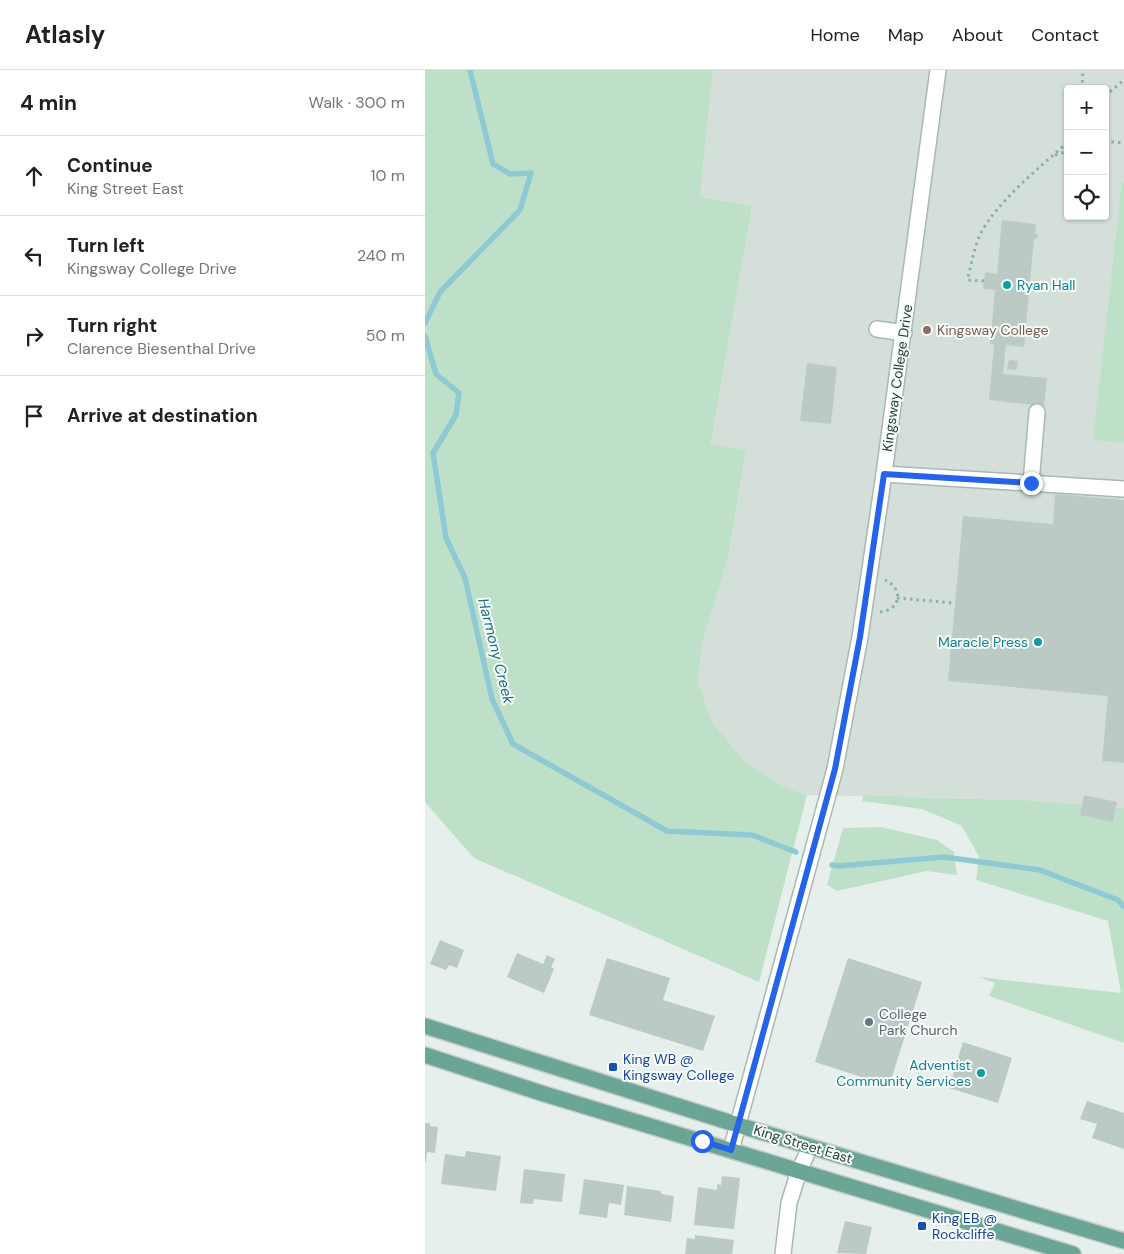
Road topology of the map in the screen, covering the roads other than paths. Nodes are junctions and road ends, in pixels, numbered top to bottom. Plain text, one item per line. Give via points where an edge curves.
1 (938, 70) edge
2 (877, 329) dead end
3 (904, 333) junction
4 (1037, 412) dead end
5 (884, 474) junction
6 (1031, 483) junction
7 (1124, 489) edge
8 (425, 1026) edge
9 (425, 1055) edge
10 (738, 1125) junction
11 (810, 1147) junction
12 (731, 1150) junction
13 (799, 1171) junction
14 (1124, 1242) edge
15 (783, 1254) edge
16 (1073, 1254) edge

1 - 3 street, Kingsway College Drive
2 - 3 street
3 - 5 street, Kingsway College Drive
4 - 6 street
5 - 6 street
5 - 10 street, Kingsway College Drive via 860,637 835,769
6 - 7 street
8 - 10 main road, King Street East
9 - 12 main road, King Street East
10 - 11 main road, King Street East
10 - 12 street, Kingsway College Drive
11 - 13 street
11 - 14 main road, King Street East
12 - 13 main road, King Street East
13 - 15 street via 789,1203
13 - 16 main road, King Street East

